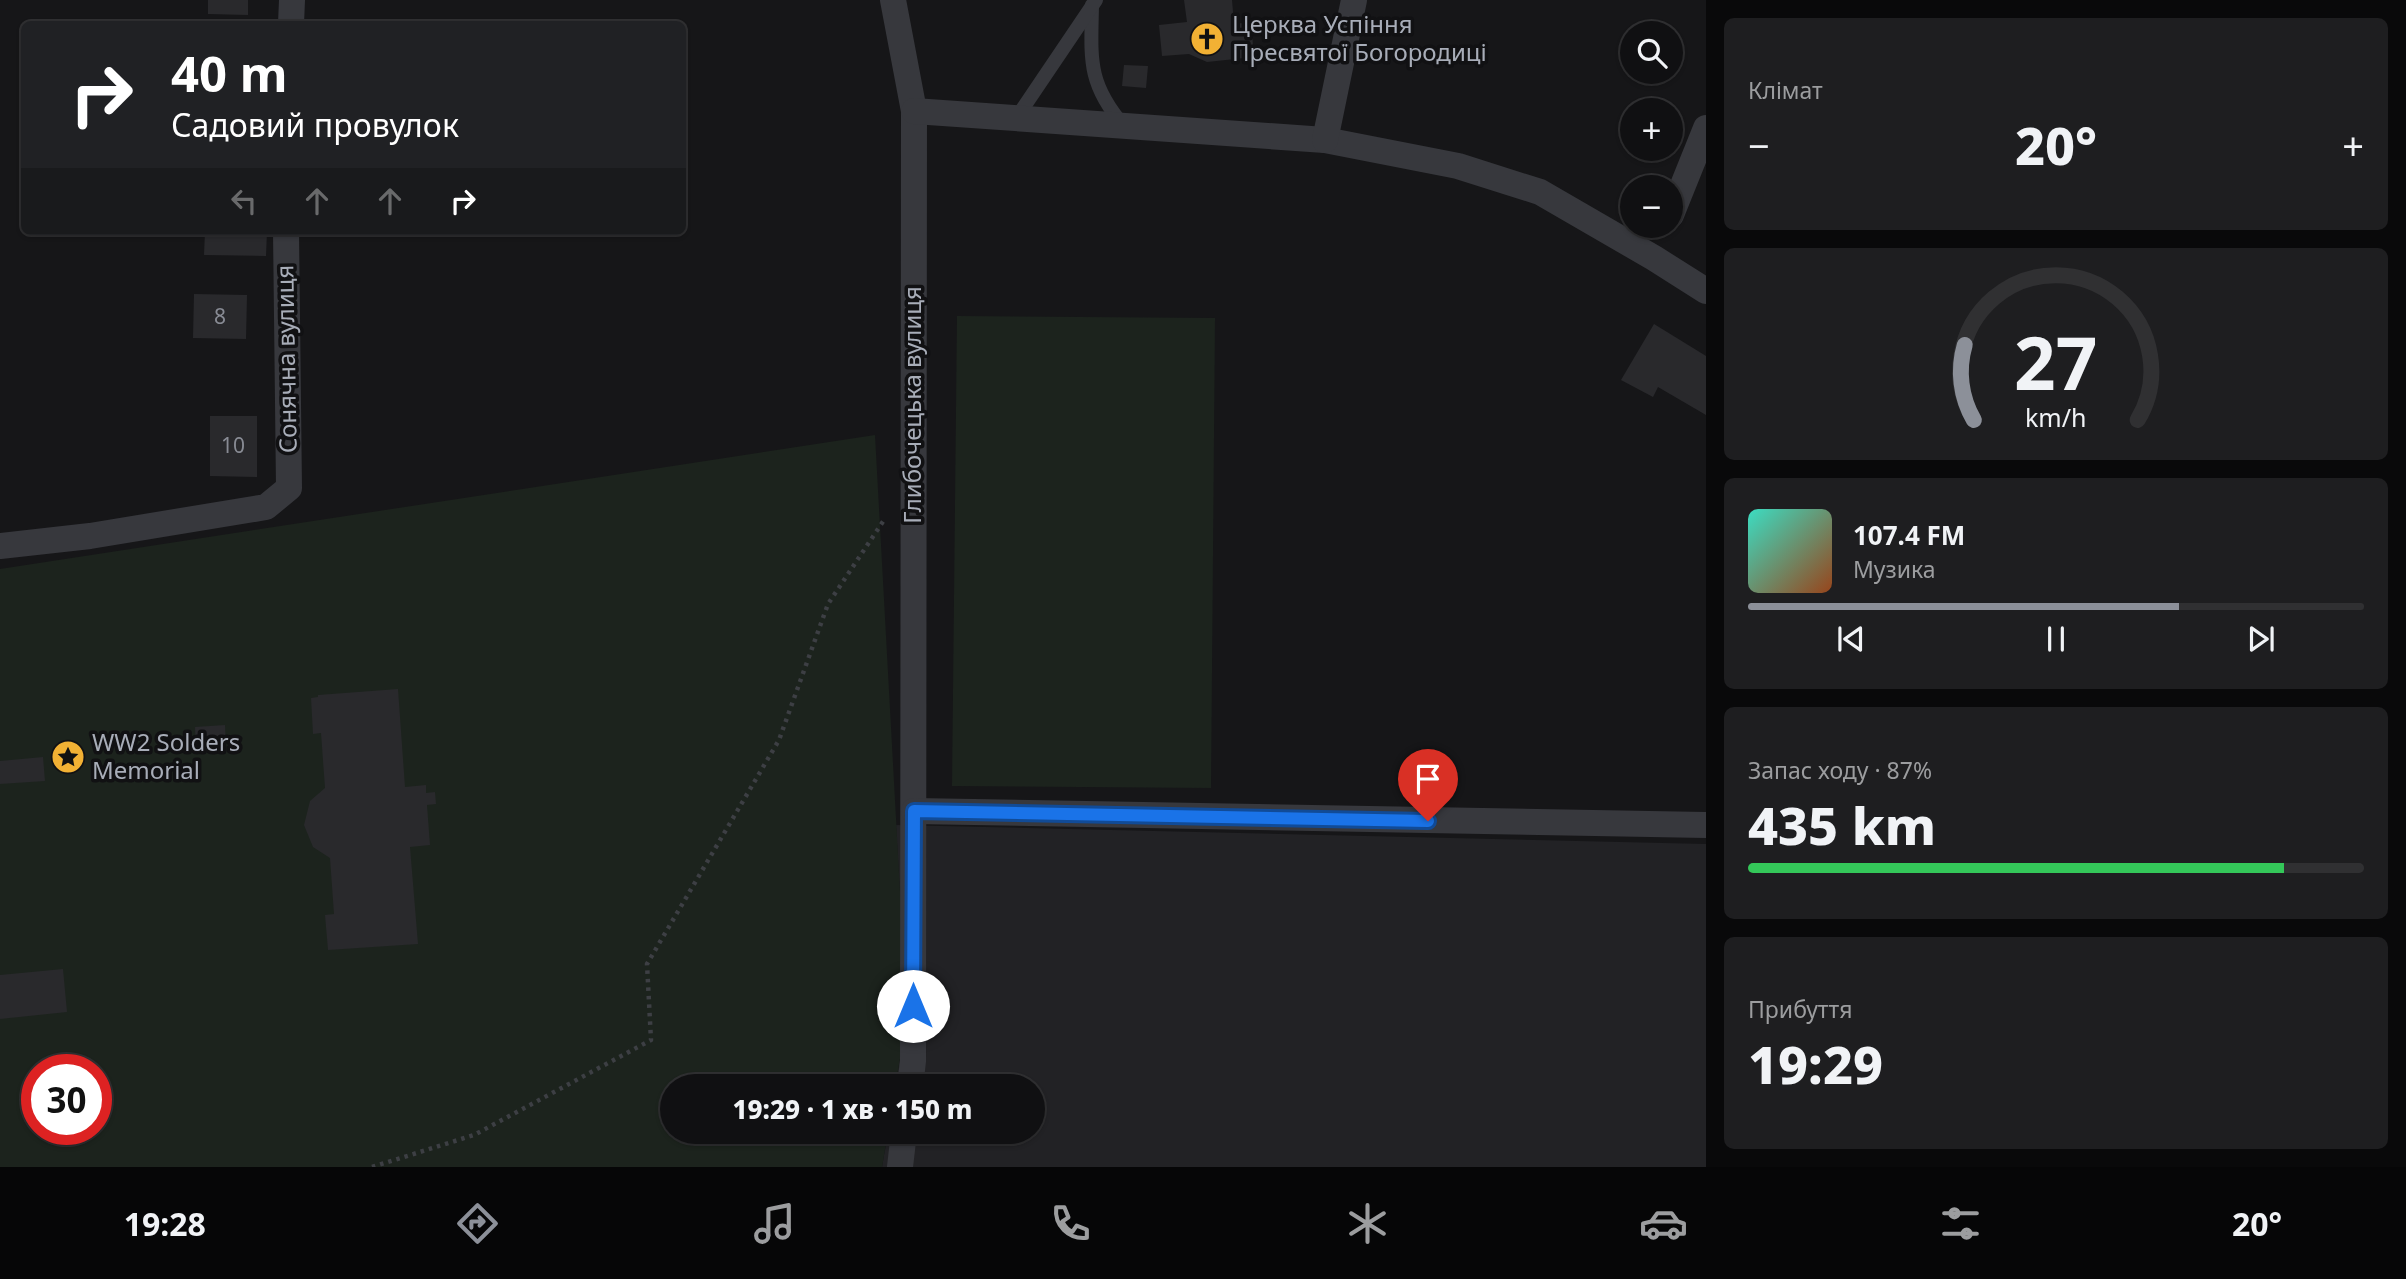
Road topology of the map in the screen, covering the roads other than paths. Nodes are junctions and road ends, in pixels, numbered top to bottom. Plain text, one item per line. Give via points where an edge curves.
1 (292, 0) edge
2 (893, 0) edge
3 (1354, 0) edge
4 (1094, 2) edge
5 (291, 21) edge
6 (914, 111) junction
7 (1015, 120) junction
8 (1125, 127) junction
9 (1706, 128) edge
10 (1325, 140) junction
11 (1683, 185) edge
12 (286, 235) edge
13 (1662, 238) edge
14 (1654, 257) junction
15 (1706, 291) edge
16 (0, 546) edge
17 (914, 811) junction
18 (1706, 825) edge
19 (912, 1074) edge
20 (903, 1144) edge
21 (900, 1167) edge

1 - 5 street
2 - 6 street, Глибочецька вулиця
3 - 10 street
4 - 7 lane
4 - 8 lane via 1093,73 1104,103
6 - 7 street
6 - 17 street, Глибочецька вулиця
7 - 8 street
8 - 10 street
9 - 11 street
10 - 14 street via 1458,166 1540,192
12 - 16 street, Сонячна вулиця via 289,488 266,507
13 - 14 street
14 - 15 street
17 - 18 street
17 - 19 street, Глибочецька вулиця
20 - 21 street

